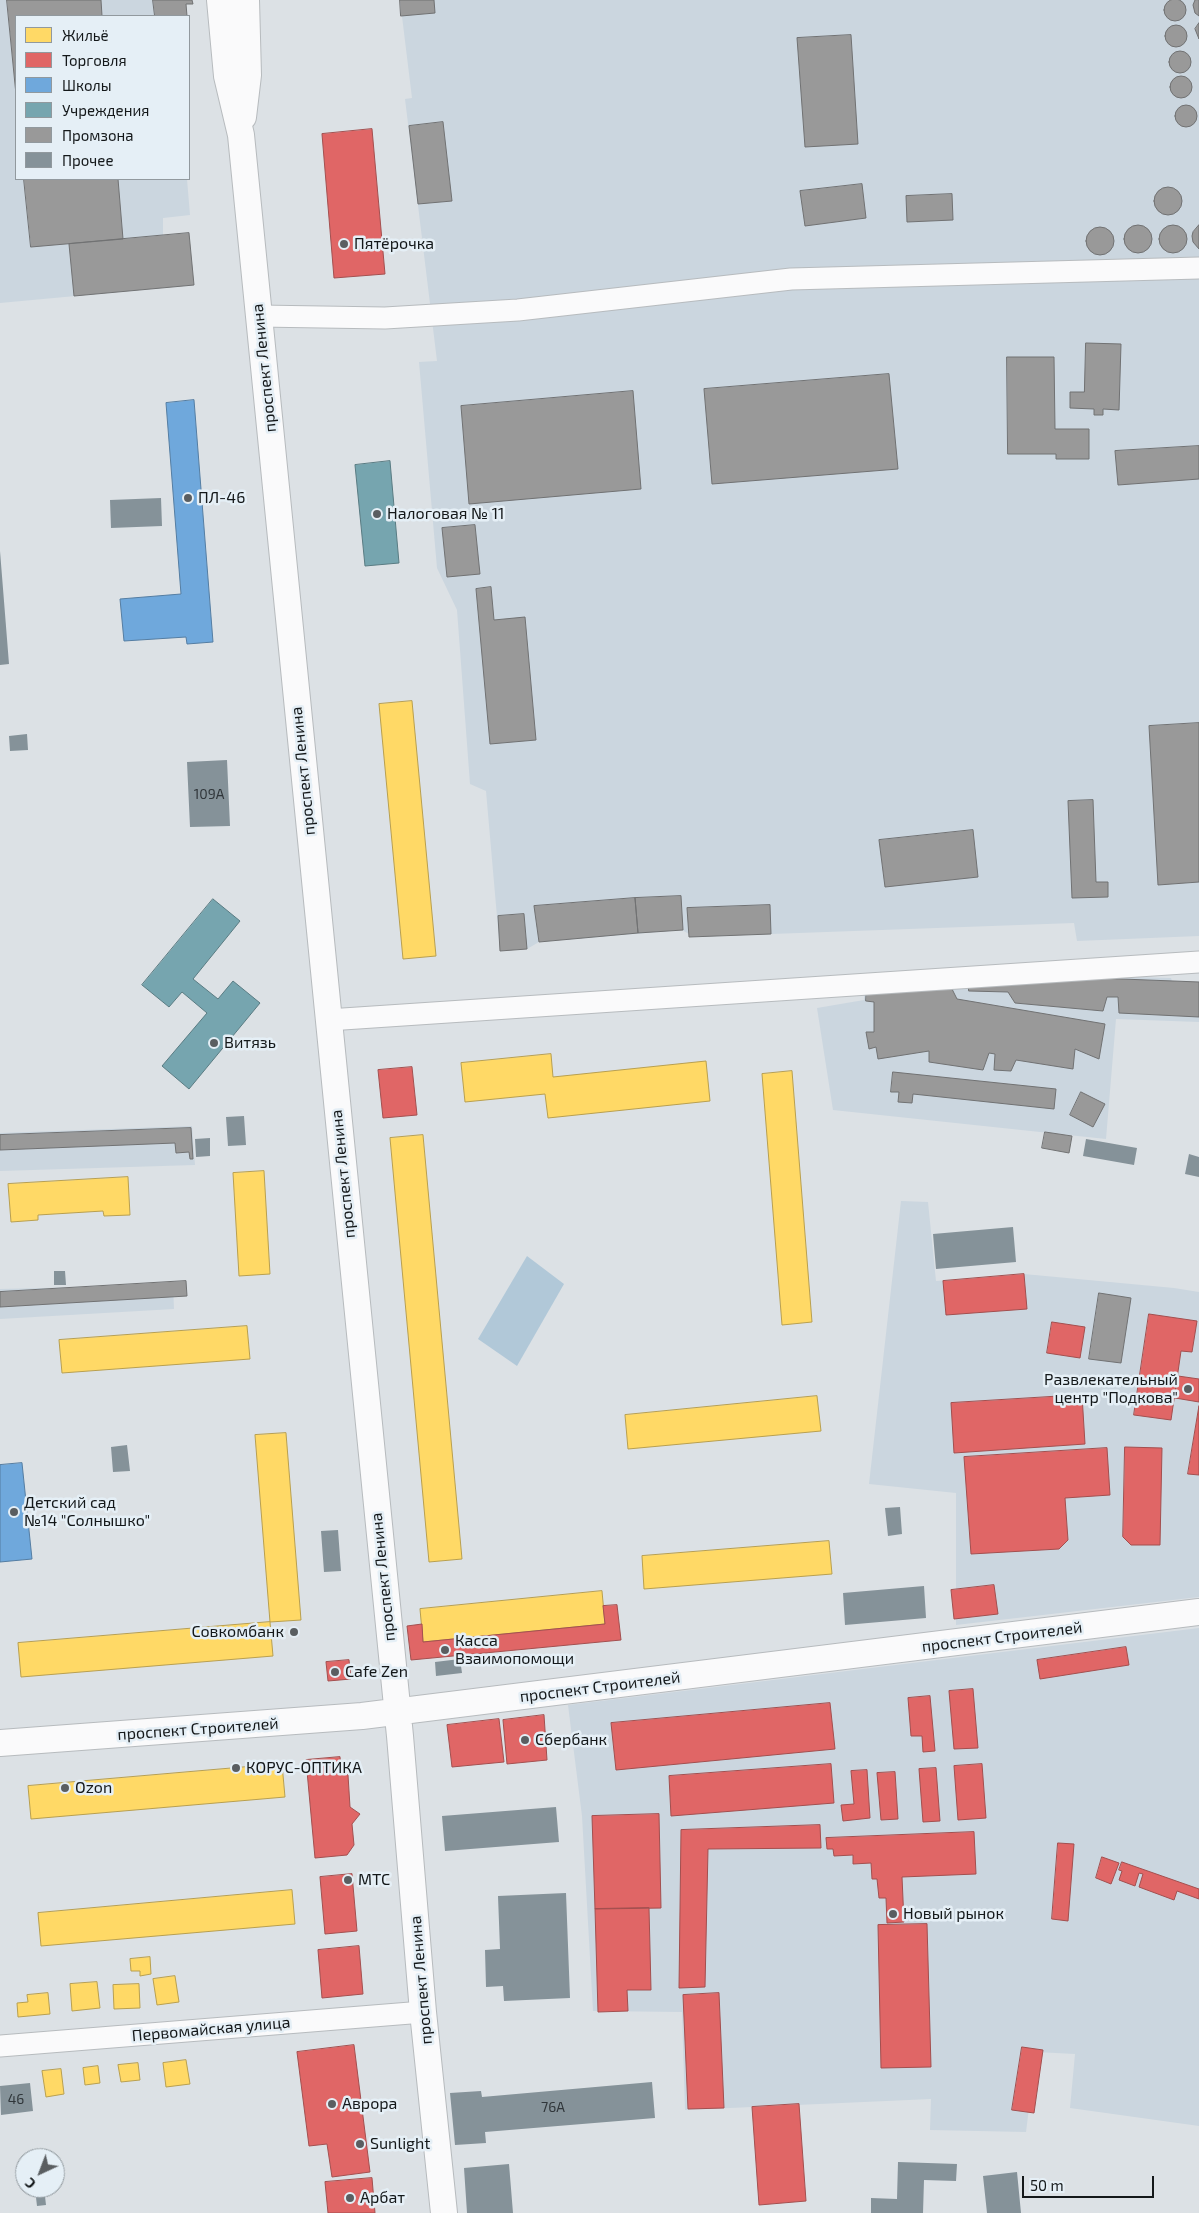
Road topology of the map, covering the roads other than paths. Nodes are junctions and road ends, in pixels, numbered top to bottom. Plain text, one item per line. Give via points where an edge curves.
1 (220, 0) edge
2 (246, 0) edge
3 (241, 135) junction
4 (1199, 268) edge
5 (258, 316) junction
6 (1199, 962) edge
7 (328, 1020) junction
8 (1199, 1612) edge
9 (396, 1712) junction
10 (0, 1743) edge
11 (423, 2012) junction
12 (0, 2046) edge
13 (444, 2213) edge

1 - 3 street, проспект Ленина via 227,76
2 - 3 street, проспект Ленина via 248,75
3 - 5 street, проспект Ленина
4 - 5 street via 791,279 518,310 385,318
5 - 7 street, проспект Ленина
6 - 7 street
7 - 9 street, проспект Ленина
8 - 9 street, проспект Строителей
9 - 10 street, проспект Строителей
9 - 11 street, проспект Ленина
11 - 12 street, Первомайская улица
11 - 13 street, проспект Ленина

